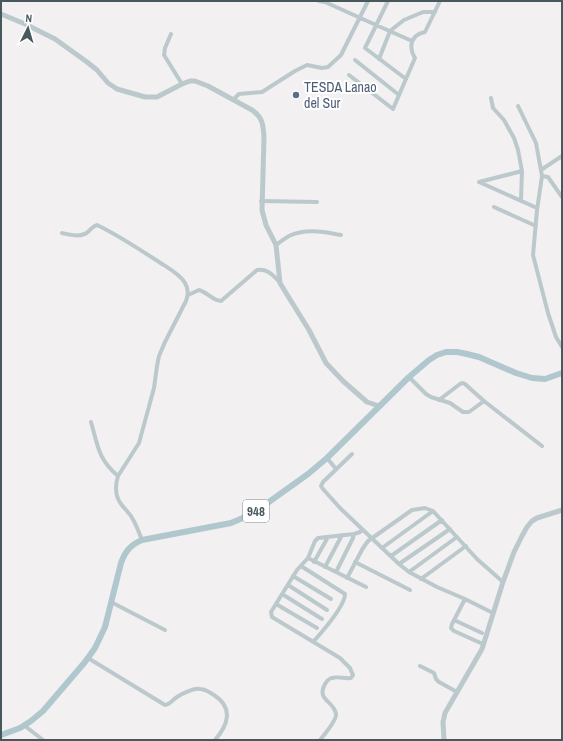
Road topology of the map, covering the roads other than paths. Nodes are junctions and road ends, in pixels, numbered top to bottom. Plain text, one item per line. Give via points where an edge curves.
1 (319, 1) edge
2 (368, 1) edge
3 (388, 1) edge
4 (439, 1) edge
5 (434, 12) junction
6 (1, 14) edge
7 (360, 18) junction
8 (376, 25) junction
9 (390, 31) junction
10 (171, 34) dead end
11 (412, 41) junction
12 (379, 59) junction
13 (355, 60) dead end
14 (348, 75) dead end
15 (406, 79) junction
16 (182, 84) junction
17 (400, 95) junction
18 (491, 98) dead end
19 (233, 100) junction
20 (518, 106) dead end
21 (562, 156) edge
22 (541, 170) junction
23 (522, 171) junction
24 (542, 176) junction
25 (562, 197) edge
26 (261, 200) junction
27 (521, 200) junction
28 (317, 202) dead end
29 (494, 207) dead end
30 (537, 208) junction
31 (536, 226) junction
32 (62, 233) dead end
33 (341, 235) dead end
34 (276, 245) junction
35 (280, 282) junction
36 (188, 295) junction
37 (562, 348) edge
38 (562, 373) edge
39 (409, 377) junction
40 (439, 400) junction
41 (484, 401) junction
42 (367, 402) junction
43 (379, 406) junction
44 (371, 414) junction
45 (91, 422) dead end
46 (542, 446) dead end
47 (352, 454) dead end
48 (327, 458) junction
49 (336, 469) junction
50 (118, 476) junction
51 (562, 510) edge
52 (433, 511) junction
53 (442, 520) junction
54 (450, 529) junction
55 (362, 530) junction
56 (354, 534) junction
57 (342, 535) junction
58 (328, 537) junction
59 (457, 537) junction
60 (372, 538) junction
61 (142, 540) junction
62 (466, 546) junction
63 (382, 548) junction
64 (391, 556) junction
65 (308, 558) junction
66 (314, 562) junction
67 (355, 562) junction
68 (399, 564) junction
69 (301, 566) junction
70 (325, 567) junction
71 (336, 572) junction
72 (410, 572) junction
73 (293, 576) junction
74 (347, 578) junction
75 (421, 579) junction
76 (503, 582) junction
77 (288, 585) junction
78 (366, 587) dead end
79 (410, 590) dead end
80 (282, 594) junction
81 (331, 599) dead end
82 (465, 599) junction
83 (111, 602) junction
84 (276, 604) junction
85 (327, 610) dead end
86 (493, 613) junction
87 (322, 619) dead end
88 (454, 620) junction
89 (317, 628) dead end
90 (488, 629) junction
91 (165, 630) dead end
92 (482, 633) junction
93 (314, 641) junction
94 (481, 643) junction
95 (88, 658) junction
96 (420, 666) dead end
97 (457, 692) junction
98 (25, 726) junction
99 (1, 735) edge
100 (43, 740) edge
101 (215, 740) edge
102 (320, 740) edge
103 (444, 740) edge

1 - 7 street
2 - 7 street
3 - 8 street
4 - 5 street
5 - 9 street via 423,12 404,20
5 - 11 street via 425,32 417,35
6 - 16 street via 55,39 97,70 117,89 151,98 163,95
7 - 8 street
7 - 19 street via 341,55 328,67 308,65 262,92 239,94
8 - 9 street
8 - 12 street via 365,48
9 - 11 street
9 - 12 street
10 - 16 street via 164,55
11 - 15 street via 411,50 415,58
12 - 15 street
13 - 17 street
14 - 17 street via 394,110
15 - 17 street
16 - 19 street via 190,81 199,82
18 - 23 street via 493,108 504,120 514,138
19 - 26 street via 258,114 264,126
20 - 22 street via 536,143
21 - 22 street
22 - 24 street
23 - 27 street
23 - 27 street via 479,182
24 - 25 street via 548,177
24 - 30 street
26 - 28 street
26 - 34 street via 263,217
27 - 30 street
29 - 31 street
30 - 31 street
31 - 37 street via 533,255 548,313
32 - 36 street via 75,236 88,232 94,225 104,228 177,274 186,284
33 - 34 street via 300,232
34 - 35 street
35 - 36 street via 263,269 257,270 221,301 199,290
35 - 42 street via 326,363
36 - 50 street via 159,356 154,388 138,443
38 - 39 main road, 948 via 544,379 532,378 479,357 451,352 437,355
39 - 40 street via 426,394
39 - 43 main road, 948
40 - 41 street via 450,403 463,412
40 - 41 street via 462,383
41 - 46 street
42 - 43 street
42 - 44 street
43 - 44 main road, 948
44 - 48 main road, 948
45 - 50 street via 102,457
47 - 49 street
48 - 49 street
48 - 61 main road, 948 via 272,500 242,519
49 - 55 street via 322,483 322,487
50 - 61 street via 117,497 130,514
51 - 76 street via 542,515 527,527
52 - 53 street
52 - 60 street via 425,508 412,510
52 - 63 street
53 - 54 street
53 - 64 street
54 - 59 street
54 - 68 street
55 - 56 street
55 - 60 street
56 - 57 street
56 - 71 street
57 - 58 street
57 - 70 street
58 - 65 street via 316,539
58 - 66 street
59 - 62 street
59 - 72 street
60 - 63 street
60 - 67 street via 365,544
61 - 83 main road, 948 via 124,554
62 - 75 street
62 - 76 street
63 - 64 street
64 - 68 street
65 - 66 street
65 - 69 street
66 - 70 street
67 - 74 street
67 - 79 street
68 - 72 street
69 - 73 street
69 - 93 street via 346,594 334,616
70 - 71 street
71 - 74 street
72 - 75 street
73 - 77 street
73 - 81 street
74 - 78 street
75 - 82 street
76 - 86 street
77 - 80 street
77 - 85 street
80 - 84 street
80 - 87 street
82 - 86 street
82 - 88 street
83 - 91 street
83 - 95 main road, 948 via 101,637
84 - 89 street
84 - 93 street via 271,611 272,617
86 - 90 street
88 - 92 street
88 - 94 street via 452,630
90 - 92 street
90 - 94 street
92 - 94 street
93 - 102 street via 340,658 353,675 350,679 329,679 324,685 324,698 336,715
94 - 97 street via 477,658
95 - 98 main road, 948 via 43,711
95 - 101 street via 165,705 177,696 195,689 205,690 218,697 228,715 226,725
96 - 97 street via 434,673 439,682
97 - 103 street via 443,717
98 - 99 main road, 948
98 - 100 street

